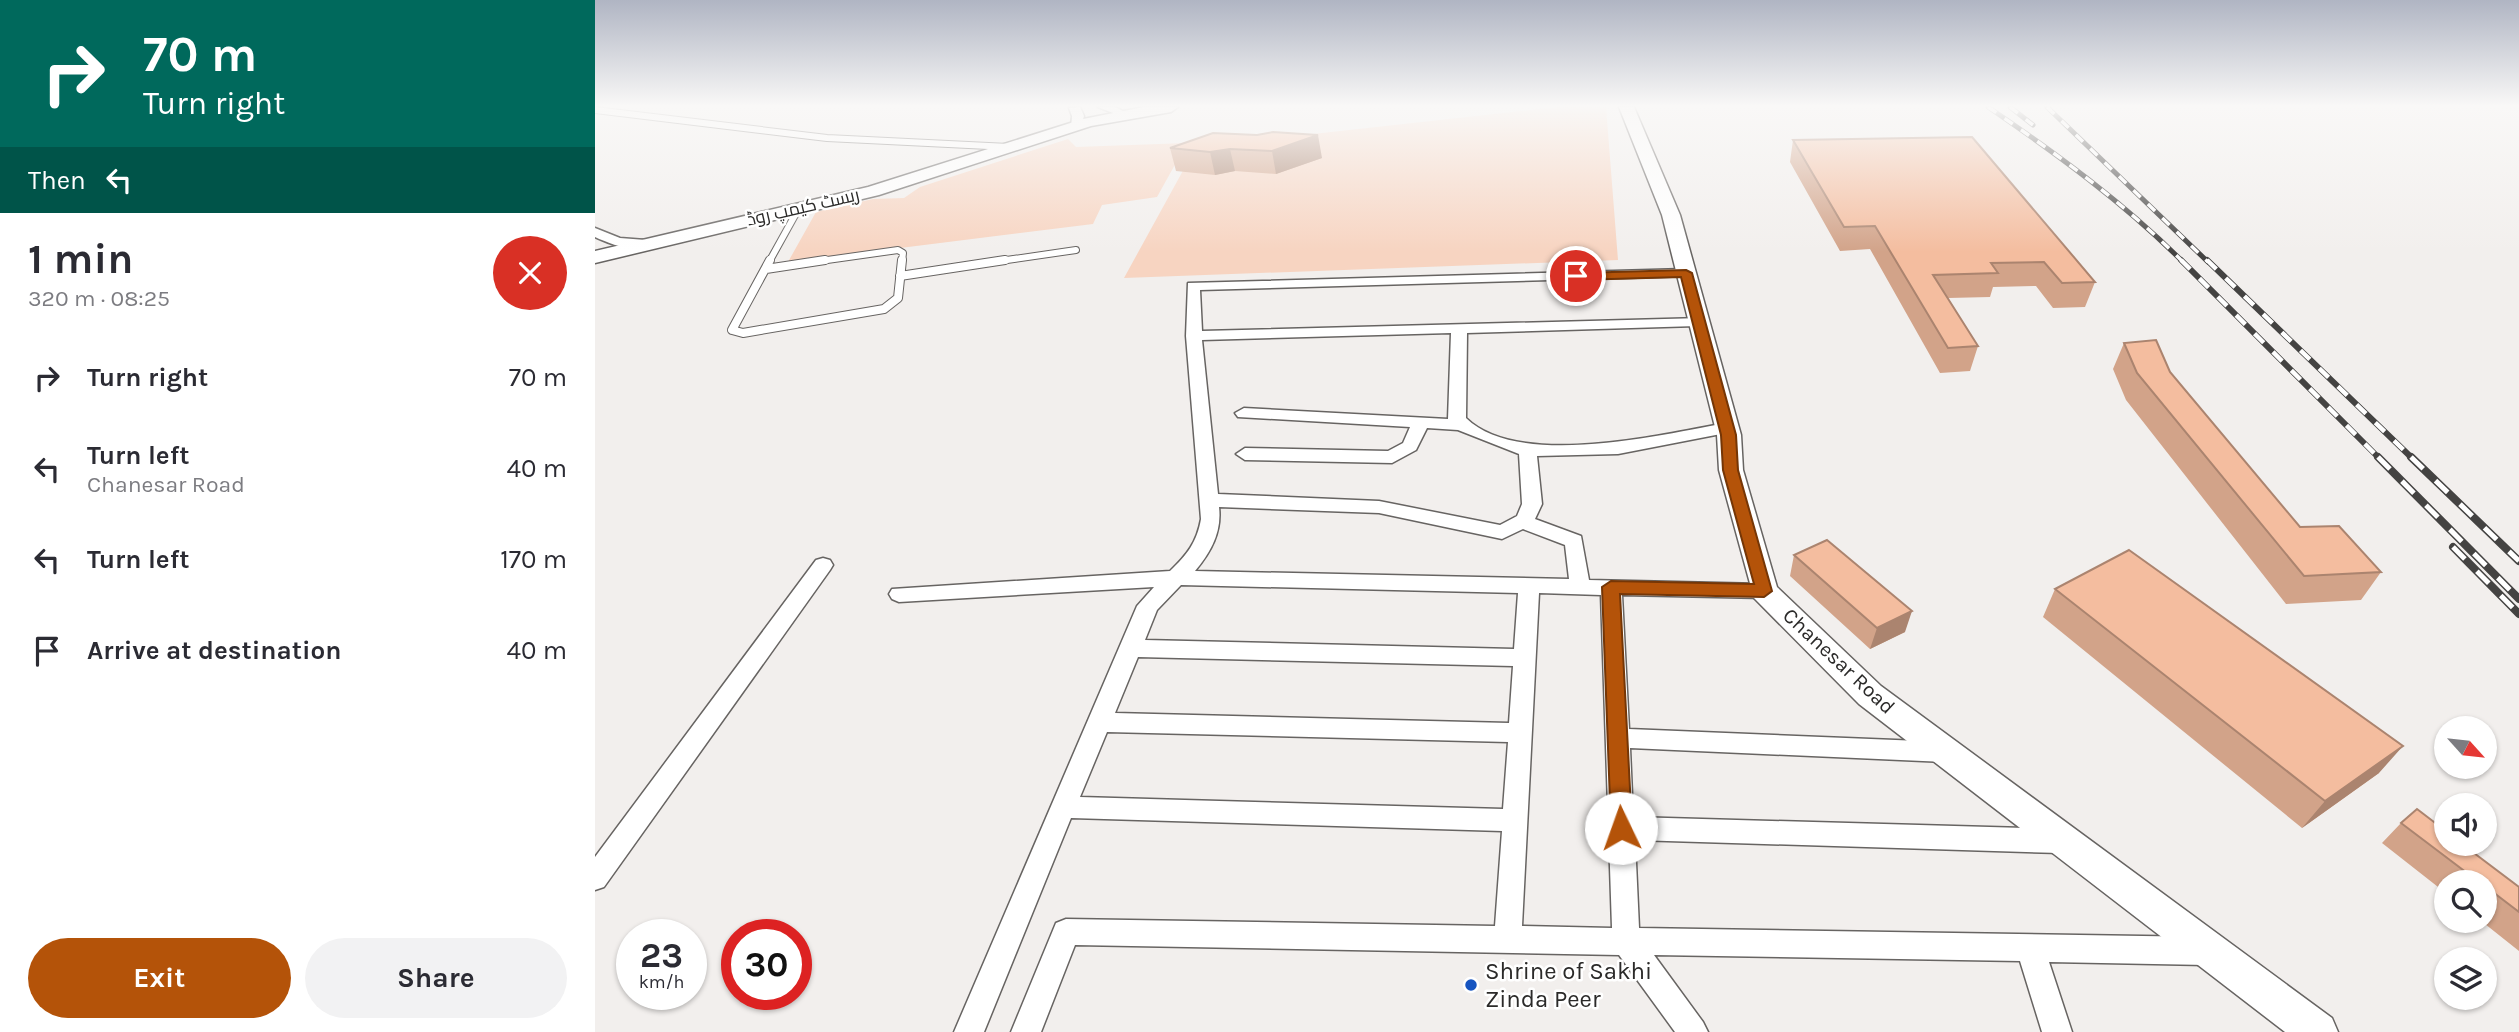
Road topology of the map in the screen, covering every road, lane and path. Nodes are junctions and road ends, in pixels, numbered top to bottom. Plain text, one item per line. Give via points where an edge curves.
1 (988, 155) edge
2 (1646, 155) edge
3 (799, 208) junction
4 (595, 232) edge
5 (646, 244) junction
6 (1076, 250) dead end
7 (595, 257) edge
8 (766, 269) junction
9 (1686, 273) junction
10 (900, 276) junction
11 (1697, 321) junction
12 (1459, 328) junction
13 (1194, 336) junction
14 (1244, 412) dead end
15 (1421, 422) junction
16 (1461, 425) junction
17 (1725, 428) junction
18 (1528, 451) junction
19 (1245, 454) dead end
20 (1209, 500) junction
21 (1523, 522) junction
22 (823, 565) dead end
23 (1176, 578) junction
24 (1529, 586) junction
25 (1580, 587) junction
26 (1611, 587) junction
27 (1764, 591) junction
28 (899, 594) dead end
29 (1131, 648) junction
30 (1525, 658) junction
31 (1098, 722) junction
32 (1520, 733) junction
33 (1617, 738) junction
34 (1946, 752) junction
35 (1063, 807) junction
36 (1515, 820) junction
37 (1621, 828) junction
38 (2065, 841) junction
39 (596, 876) edge
40 (1508, 939) junction
41 (1626, 942) junction
42 (2030, 948) junction
43 (2211, 951) junction
44 (969, 1032) edge
45 (1026, 1032) edge
46 (1693, 1032) edge
47 (2057, 1032) edge
48 (2318, 1032) edge

1 - 3 street, ریسٹ کیمپ روڈ via 927,176
2 - 9 street, Chanesar Road via 1671,215
3 - 5 street, ریسٹ کیمپ روڈ
3 - 8 lane
4 - 5 street via 618,242
5 - 7 street, ریسٹ کیمپ روڈ
6 - 10 lane
8 - 10 lane via 898,250 903,253
8 - 10 lane via 734,332 884,309 898,298
9 - 11 street, Chanesar Road
9 - 13 street via 1193,286
11 - 12 street
11 - 17 street, Chanesar Road
12 - 13 street
12 - 16 street via 1457,419
13 - 20 street
14 - 15 street
15 - 16 street
15 - 19 street via 1410,446 1392,457
16 - 18 street
17 - 18 street via 1618,448
17 - 27 street, Chanesar Road via 1731,470
18 - 21 street via 1532,504
20 - 21 street via 1379,507 1502,533
20 - 23 street via 1209,538
21 - 25 street via 1574,541
22 - 39 street
23 - 24 street
23 - 28 street
23 - 29 street via 1147,606
24 - 25 street
24 - 30 street
25 - 26 street
26 - 27 street
26 - 33 street
27 - 34 street, Chanesar Road via 1870,695
29 - 30 street
29 - 31 street
30 - 32 street
31 - 32 street
31 - 35 street
32 - 36 street
33 - 34 street
33 - 37 street
34 - 38 street, Chanesar Road
35 - 36 street
35 - 44 street
36 - 40 street
37 - 38 street
37 - 41 street
38 - 43 street, Chanesar Road
40 - 41 street
40 - 45 street via 1066,932
41 - 42 street
41 - 46 street
42 - 43 street
42 - 47 street
43 - 48 street, Chanesar Road

